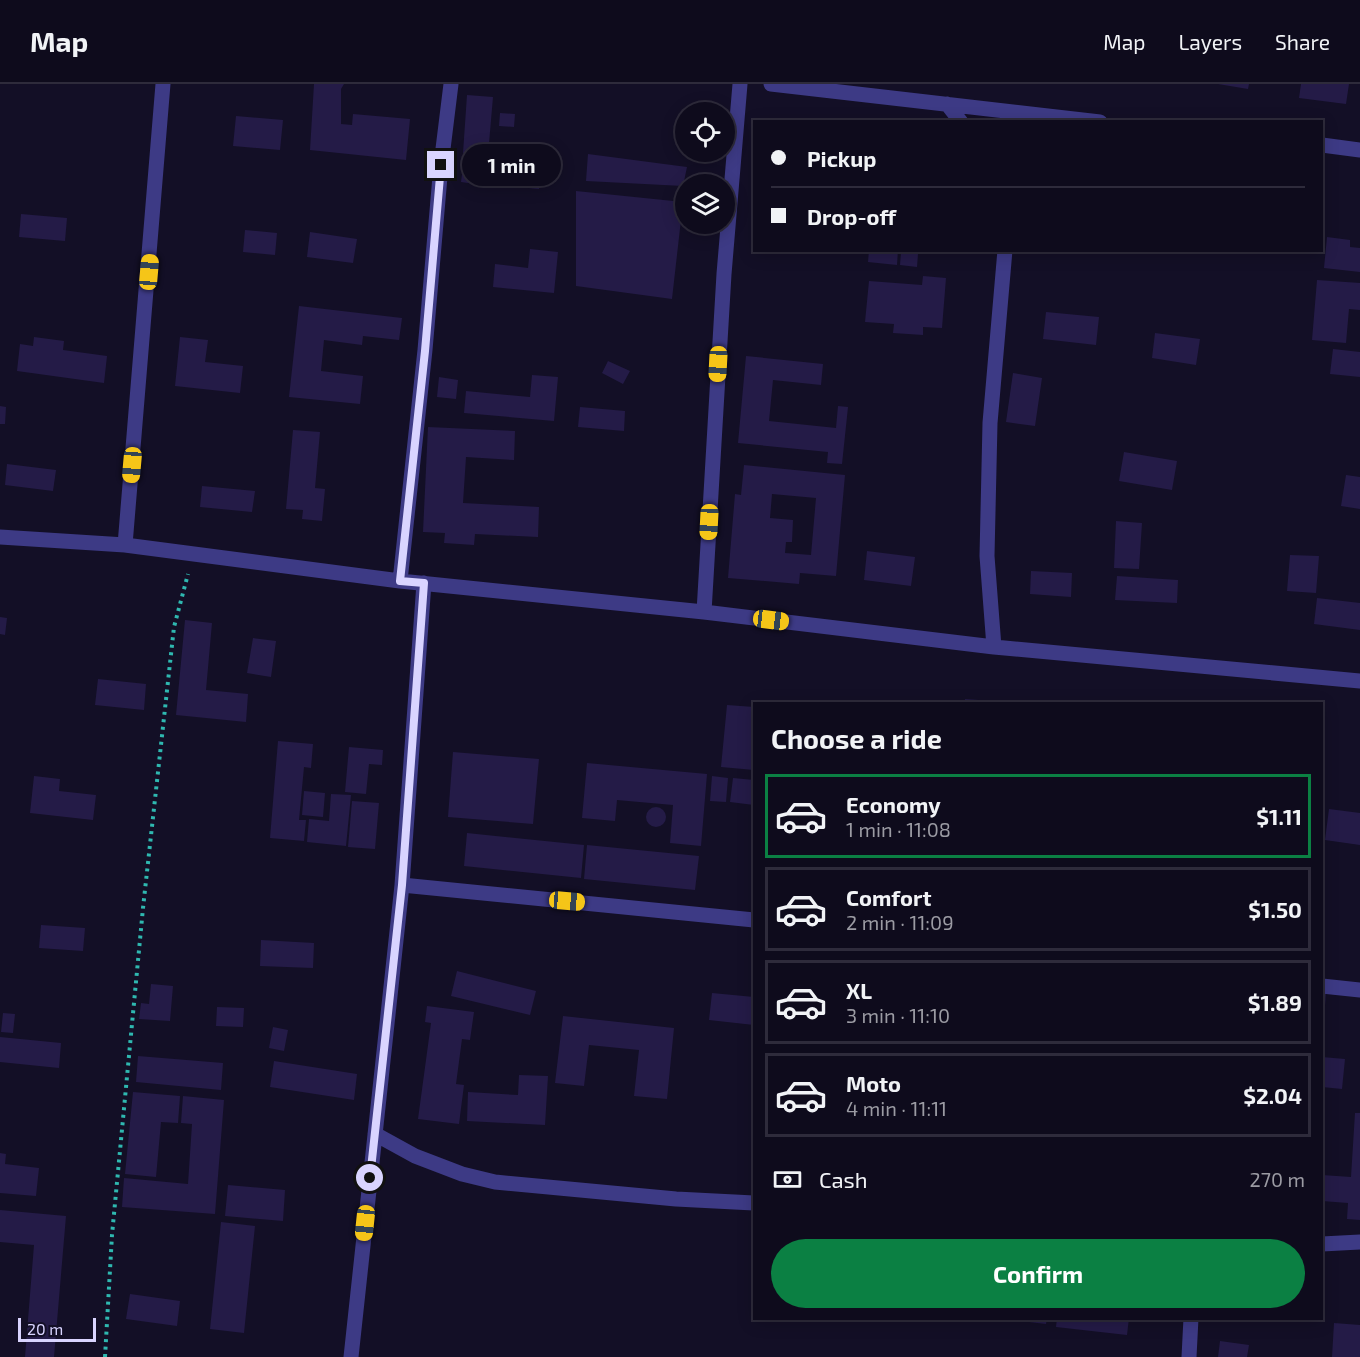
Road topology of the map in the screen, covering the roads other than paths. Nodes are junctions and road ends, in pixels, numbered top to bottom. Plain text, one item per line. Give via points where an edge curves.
1 (163, 84) edge
2 (451, 84) edge
3 (740, 84) edge
4 (771, 84) edge
5 (803, 86) edge
6 (947, 104) junction
7 (959, 120) edge
8 (1083, 120) edge
9 (1323, 145) edge
10 (1360, 150) edge
11 (1005, 252) edge
12 (0, 537) edge
13 (125, 545) junction
14 (400, 581) junction
15 (424, 583) junction
16 (704, 612) junction
17 (994, 647) junction
18 (1360, 681) edge
19 (402, 885) junction
20 (753, 920) edge
21 (1323, 986) edge
22 (1360, 990) edge
23 (375, 1134) junction
24 (753, 1203) edge
25 (1360, 1242) edge
26 (1323, 1244) edge
27 (1191, 1320) edge
28 (351, 1357) edge
29 (1189, 1357) edge

1 - 13 street
2 - 14 street
3 - 16 street via 724,274
4 - 5 street
5 - 6 street
6 - 7 street
6 - 8 street
9 - 10 street
11 - 17 street via 989,457 987,556
12 - 13 street
13 - 14 street
14 - 15 street
15 - 16 street
15 - 19 street
16 - 17 street
17 - 18 street
19 - 20 street
19 - 23 street
21 - 22 street
23 - 24 street via 415,1156 495,1182
23 - 28 street
25 - 26 street
27 - 29 street

